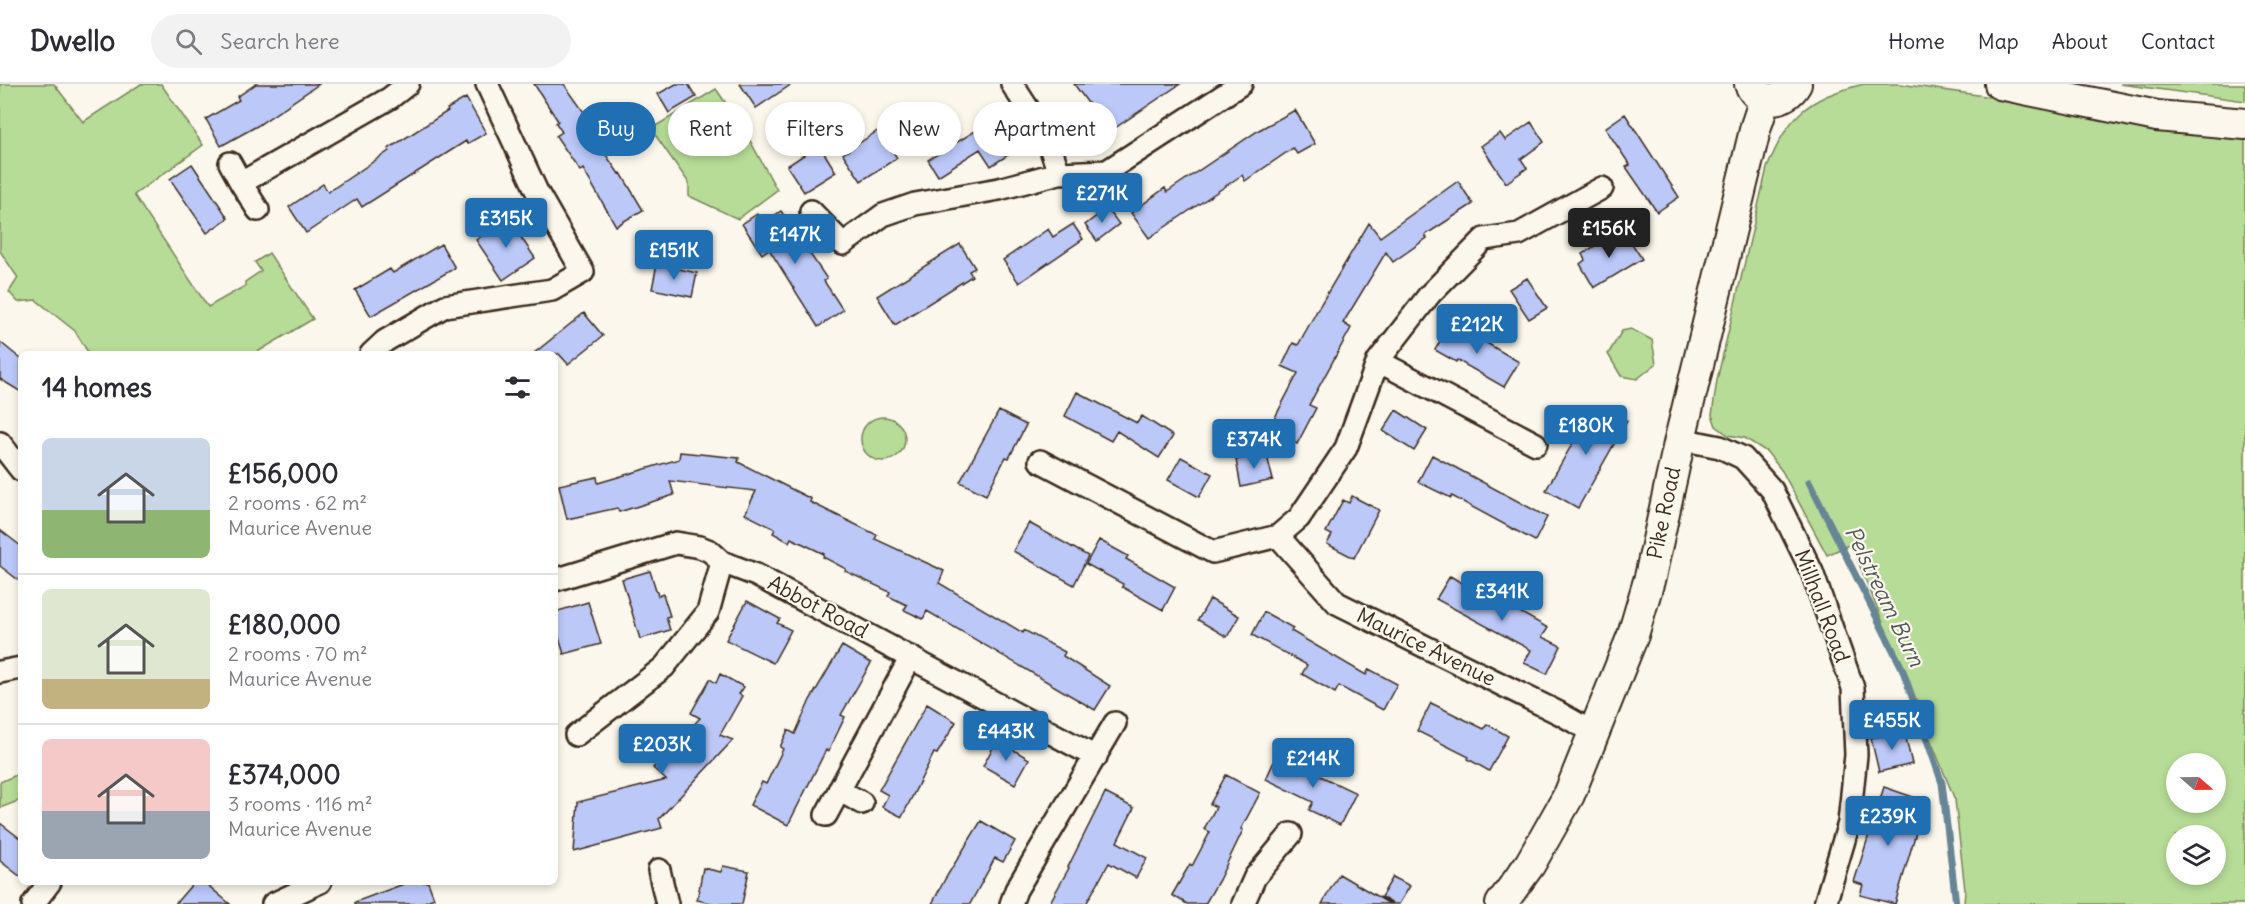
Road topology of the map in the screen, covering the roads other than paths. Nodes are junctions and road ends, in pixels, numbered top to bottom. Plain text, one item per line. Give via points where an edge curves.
1 (408, 84) edge
2 (487, 84) edge
3 (1012, 84) edge
4 (1241, 84) edge
5 (1796, 84) edge
6 (2000, 84) edge
7 (1758, 91) edge
8 (2245, 124) edge
9 (230, 163) dead end
10 (1059, 173) junction
11 (241, 183) junction
12 (1602, 189) dead end
13 (258, 210) dead end
14 (811, 211) dead end
15 (374, 351) edge
16 (1378, 361) junction
17 (1680, 439) junction
18 (0, 443) edge
19 (1536, 444) dead end
20 (1040, 461) dead end
21 (18, 466) edge
22 (1278, 536) junction
23 (722, 562) junction
24 (558, 579) edge
25 (911, 657) junction
26 (18, 669) edge
27 (0, 672) edge
28 (1115, 723) dead end
29 (1594, 733) junction
30 (576, 735) dead end
31 (1096, 757) junction
32 (839, 790) junction
33 (862, 802) dead end
34 (826, 815) dead end
35 (1291, 834) dead end
36 (659, 870) dead end
37 (48, 885) edge
38 (314, 885) edge
39 (33, 904) edge
40 (273, 904) edge
41 (667, 904) edge
42 (1011, 904) edge
43 (1243, 904) edge
44 (1501, 904) edge
45 (1825, 904) edge

1 - 11 street
2 - 15 street via 537,192 583,272 552,290 445,306
3 - 10 street via 1047,138
4 - 10 street via 1107,171
5 - 7 street via 1780,99
6 - 8 street via 2157,116
7 - 17 street, Pike Road via 1756,126
9 - 11 street
10 - 14 street via 999,189 915,204 883,215 843,244
11 - 13 street
12 - 16 street via 1519,234 1484,239 1430,294
16 - 19 street
16 - 22 street via 1346,448 1299,518
17 - 29 street, Pike Road via 1650,577 1633,635
17 - 45 street, Millhall Road via 1720,447 1743,458 1772,490 1812,572 1853,688 1856,755 1849,823
18 - 21 street
20 - 22 street via 1213,552
22 - 29 street, Maurice Avenue via 1337,603
23 - 24 street, Abbot Road via 710,551 676,543
23 - 25 street, Abbot Road via 756,574
23 - 30 street via 708,612 664,667
25 - 31 street, Abbot Road
25 - 32 street
26 - 27 street
28 - 31 street
29 - 44 street, Pike Road via 1569,795 1530,864
31 - 42 street
32 - 33 street
32 - 34 street
35 - 43 street via 1255,877
36 - 41 street
37 - 39 street
38 - 40 street

